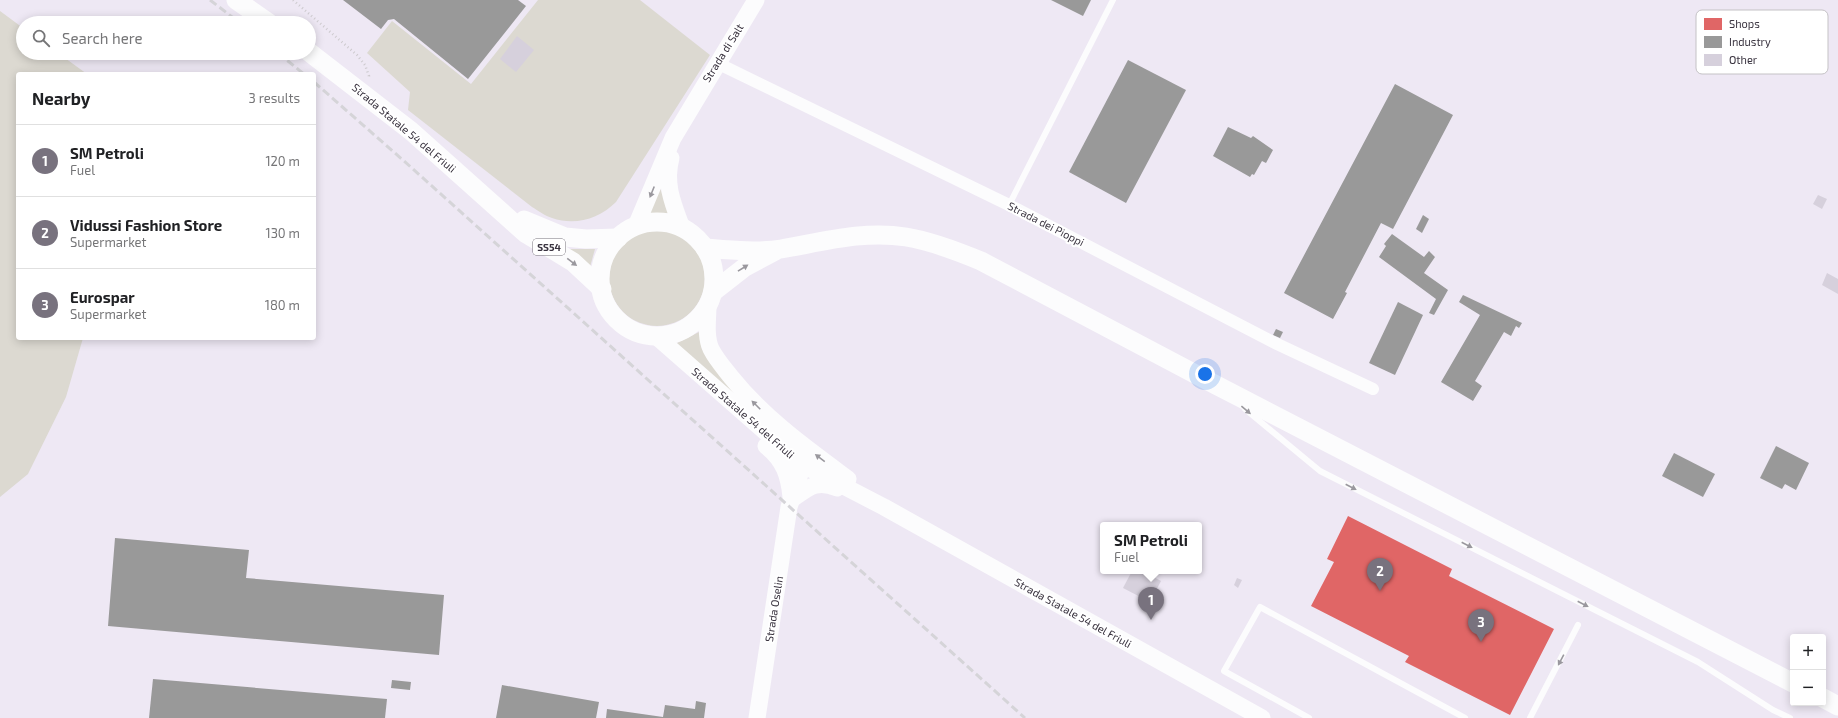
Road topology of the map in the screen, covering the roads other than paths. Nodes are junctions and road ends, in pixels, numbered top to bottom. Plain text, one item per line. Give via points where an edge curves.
1 (236, 0) edge
2 (756, 0) edge
3 (1113, 0) edge
4 (258, 16) edge
5 (316, 57) edge
6 (717, 63) junction
7 (691, 106) junction
8 (1009, 204) junction
9 (496, 206) junction
10 (636, 226) junction
11 (682, 228) junction
12 (618, 238) junction
13 (705, 248) junction
14 (779, 249) junction
15 (602, 289) junction
16 (710, 298) junction
17 (656, 336) junction
18 (684, 360) junction
19 (1216, 385) junction
20 (1373, 389) dead end
21 (784, 431) junction
22 (803, 465) junction
23 (791, 500) junction
24 (884, 507) junction
25 (1578, 625) dead end
26 (1790, 681) edge
27 (1826, 700) edge
28 (1838, 706) edge
29 (757, 718) edge
30 (1262, 718) edge
31 (1309, 718) edge
32 (1465, 718) edge
33 (1530, 718) edge
34 (1790, 718) edge

1 - 4 main road
2 - 6 street, Strada di Salt
3 - 8 lane
5 - 9 main road, Strada Statale 54 del Friuli / SS54 via 411,131
6 - 7 street, Strada di Salt
6 - 8 street, Strada dei Pioppi
7 -> 10 street via 665,153
7 - 11 street via 670,160 668,176 668,189
8 - 20 street, Strada dei Pioppi via 1275,343
9 - 12 main road, Strada Statale 54 del Friuli / SS54 via 544,230 566,237
9 -> 15 main road, Strada Statale 54 del Friuli / SS54 via 525,233 573,262
10 - 11 main road, Strada Statale 54 del Friuli / SS54 via 658,222
10 - 12 main road, Strada Statale 54 del Friuli / SS54
11 - 13 main road, Strada Statale 54 del Friuli / SS54 via 698,239
12 - 15 main road, Strada Statale 54 del Friuli / SS54 via 604,259 601,269
13 - 14 main road
13 - 16 main road, Strada Statale 54 del Friuli / SS54 via 712,266
16 -> 14 main road via 745,267
14 - 19 main road via 848,237 877,235 905,236 953,250 981,261
15 - 17 main road, Strada Statale 54 del Friuli / SS54 via 611,312 622,324
16 - 17 main road, Strada Statale 54 del Friuli / SS54 via 698,318 684,329
21 -> 16 street, Strada Statale 54 del Friuli / SS54 via 753,403 711,350 707,332
17 - 18 street, Strada Statale 54 del Friuli / SS54
18 - 22 street, Strada Statale 54 del Friuli / SS54
18 - 23 street, Strada Statale 54 del Friuli / SS54 via 703,393 779,458 790,481
19 - 26 main road
19 -> 34 lane via 1320,471 1698,662 1773,710
21 - 22 street via 798,448
24 -> 21 street, Strada Statale 54 del Friuli / SS54
22 - 23 street, Strada Statale 54 del Friuli
22 - 24 street, Strada Statale 54 del Friuli / SS54
23 - 24 street, Strada Statale 54 del Friuli via 810,487 826,483
23 - 29 street, Strada Oselin
24 - 30 street, Strada Statale 54 del Friuli / SS54
25 -> 33 lane
27 - 28 main road
31 - 32 lane via 1224,671 1260,607

